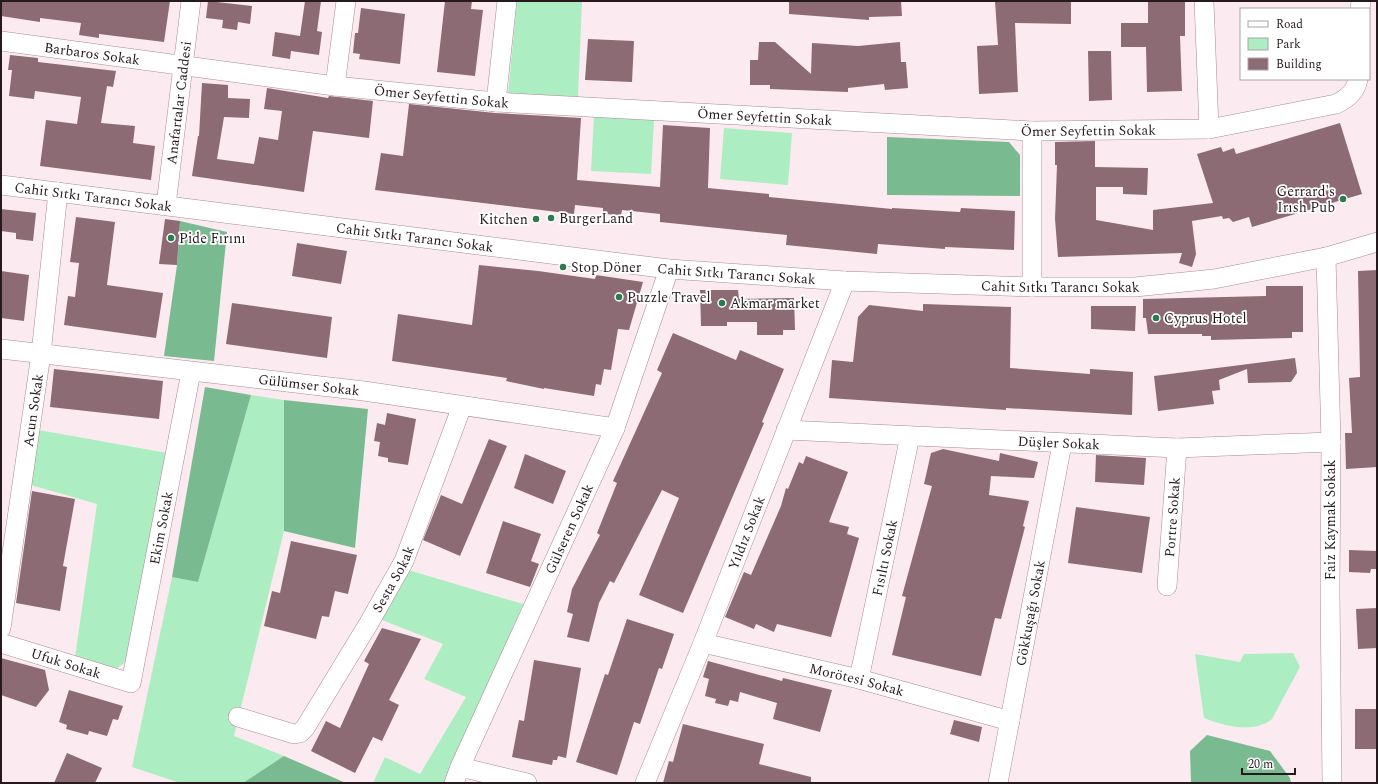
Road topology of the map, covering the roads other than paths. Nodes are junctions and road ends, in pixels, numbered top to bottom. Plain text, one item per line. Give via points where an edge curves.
1 (191, 1) edge
2 (346, 1) edge
3 (507, 1) edge
4 (1204, 1) edge
5 (1, 41) edge
6 (183, 66) junction
7 (1358, 80) edge
8 (336, 86) junction
9 (496, 102) junction
10 (1209, 129) junction
11 (1032, 131) junction
12 (1, 185) edge
13 (58, 192) junction
14 (166, 205) junction
15 (1374, 242) edge
16 (1326, 257) junction
17 (669, 269) junction
18 (845, 281) junction
19 (1032, 287) junction
20 (1, 349) edge
21 (41, 354) junction
22 (191, 372) junction
23 (462, 406) junction
24 (615, 428) junction
25 (786, 430) junction
26 (910, 436) junction
27 (1331, 442) junction
28 (1062, 444) junction
29 (1177, 448) junction
30 (1167, 586) dead end
31 (1, 628) edge
32 (1, 643) edge
33 (703, 643) junction
34 (859, 679) junction
35 (131, 684) joint
36 (238, 717) dead end
37 (1010, 721) junction
38 (457, 775) edge
39 (527, 783) edge
40 (645, 783) edge
41 (998, 783) edge
42 (1332, 783) edge

1 - 6 street, Anafartalar Caddesi
2 - 8 street
3 - 9 street
4 - 10 street
5 - 6 street, Barbaros Sokak
6 - 8 street, Ömer Seyfettin Sokak
6 - 14 street, Anafartalar Caddesi
7 - 10 street, Ömer Seyfettin Sokak via 1346,99 1336,104
8 - 9 street, Ömer Seyfettin Sokak
9 - 11 street, Ömer Seyfettin Sokak
10 - 11 street, Ömer Seyfettin Sokak
11 - 19 street
12 - 13 street, Cahit Sıtkı Tarancı Sokak
13 - 14 street, Cahit Sıtkı Tarancı Sokak
13 - 21 street, Acun Sokak
14 - 17 street, Cahit Sıtkı Tarancı Sokak
15 - 16 street, Cahit Sıtkı Tarancı Sokak
16 - 19 street, Cahit Sıtkı Tarancı Sokak via 1214,279 1135,287
16 - 27 street, Faiz Kaymak Sokak
17 - 18 street, Cahit Sıtkı Tarancı Sokak
17 - 24 street, Gülseren Sokak
18 - 19 street, Cahit Sıtkı Tarancı Sokak
18 - 25 street, Yıldız Sokak
20 - 21 street, Gülümser Sokak
21 - 22 street, Gülümser Sokak
21 - 31 street, Acun Sokak
22 - 23 street, Gülümser Sokak via 364,391
22 - 35 street, Ekim Sokak
23 - 24 street, Gülümser Sokak
23 - 36 street, Sesta Sokak via 404,561 305,728 294,734
24 - 38 street, Gülseren Sokak
25 - 26 street, Düşler Sokak
25 - 33 street, Yıldız Sokak
26 - 28 street, Düşler Sokak
26 - 34 street, Fısıltı Sokak
27 - 29 street, Düşler Sokak
27 - 42 street, Faiz Kaymak Sokak
28 - 29 street, Düşler Sokak
28 - 37 street, Gökkuşağı Sokak
29 - 30 street, Portre Sokak
32 - 35 street, Ufuk Sokak
33 - 34 street, Morötesi Sokak
33 - 40 street, Yıldız Sokak
34 - 37 street, Morötesi Sokak
37 - 41 street, Gökkuşağı Sokak
38 - 39 street

